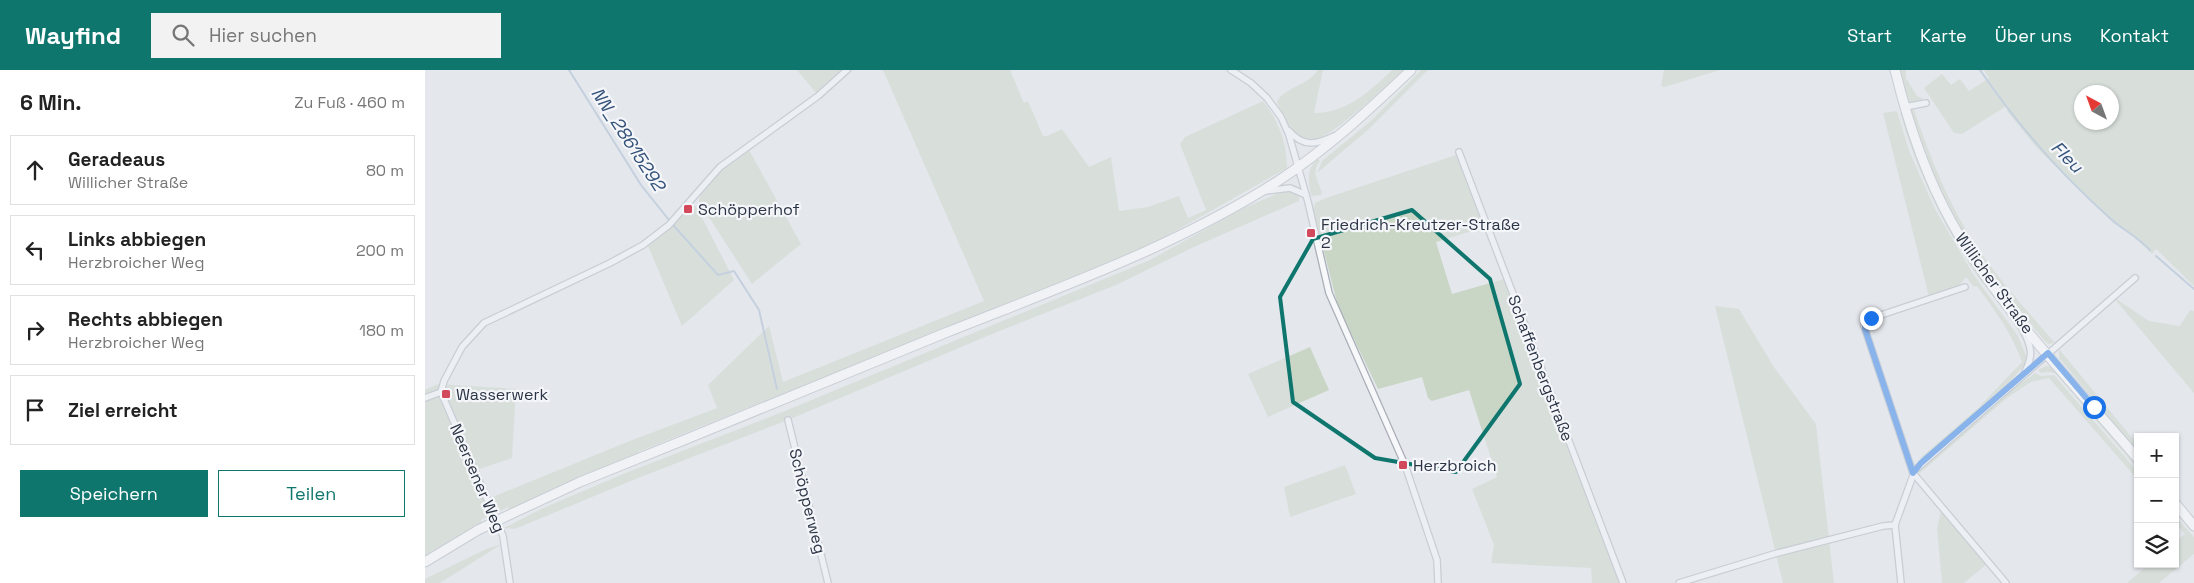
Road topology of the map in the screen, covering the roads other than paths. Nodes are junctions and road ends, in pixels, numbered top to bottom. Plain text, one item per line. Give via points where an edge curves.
1 (847, 70) edge
2 (1231, 70) edge
3 (1411, 70) edge
4 (1895, 70) edge
5 (1926, 102) dead end
6 (1905, 107) junction
7 (1351, 127) junction
8 (1286, 128) junction
9 (1459, 152) dead end
10 (1299, 166) junction
11 (1259, 193) junction
12 (1306, 195) junction
13 (2135, 278) dead end
14 (1965, 287) dead end
15 (2018, 317) junction
16 (2048, 353) junction
17 (2022, 376) junction
18 (441, 392) junction
19 (425, 398) edge
20 (788, 420) dead end
21 (2134, 454) edge
22 (1913, 473) junction
23 (2179, 509) edge
24 (1895, 525) junction
25 (2194, 526) edge
26 (425, 562) edge
27 (510, 583) edge
28 (828, 583) edge
29 (1438, 583) edge
30 (1623, 583) edge
31 (1679, 583) edge
32 (1901, 583) edge
33 (2006, 583) edge

1 - 18 street via 818,96 720,167 669,225 643,245 483,323 461,348
2 - 8 street via 1267,98
3 - 7 main road
4 - 6 main road, Willicher Straße
5 - 6 street
6 - 15 main road, Willicher Straße via 1926,170 1951,223 1974,260
7 - 8 street via 1313,144 1299,140
7 - 10 main road
8 - 10 street
9 - 30 street, Schaffenbergstraße
10 - 11 main road
10 - 12 street
11 - 12 street via 1286,188
11 - 26 main road, bridge via 1198,226 1111,266 589,479 479,530
12 - 29 street via 1329,293 1405,465 1437,560
13 - 16 street
14 - 22 street via 1869,319 1864,324
15 - 16 main road, Willicher Straße
15 - 17 street via 2032,350
16 - 17 street
16 - 21 main road, Willicher Straße
17 - 22 street
18 - 19 street
18 - 27 street, Neersener Weg via 503,536
20 - 28 street, Schöpperweg
22 - 24 street
22 - 33 street
23 - 25 main road
24 - 31 street via 1774,554
24 - 32 street

